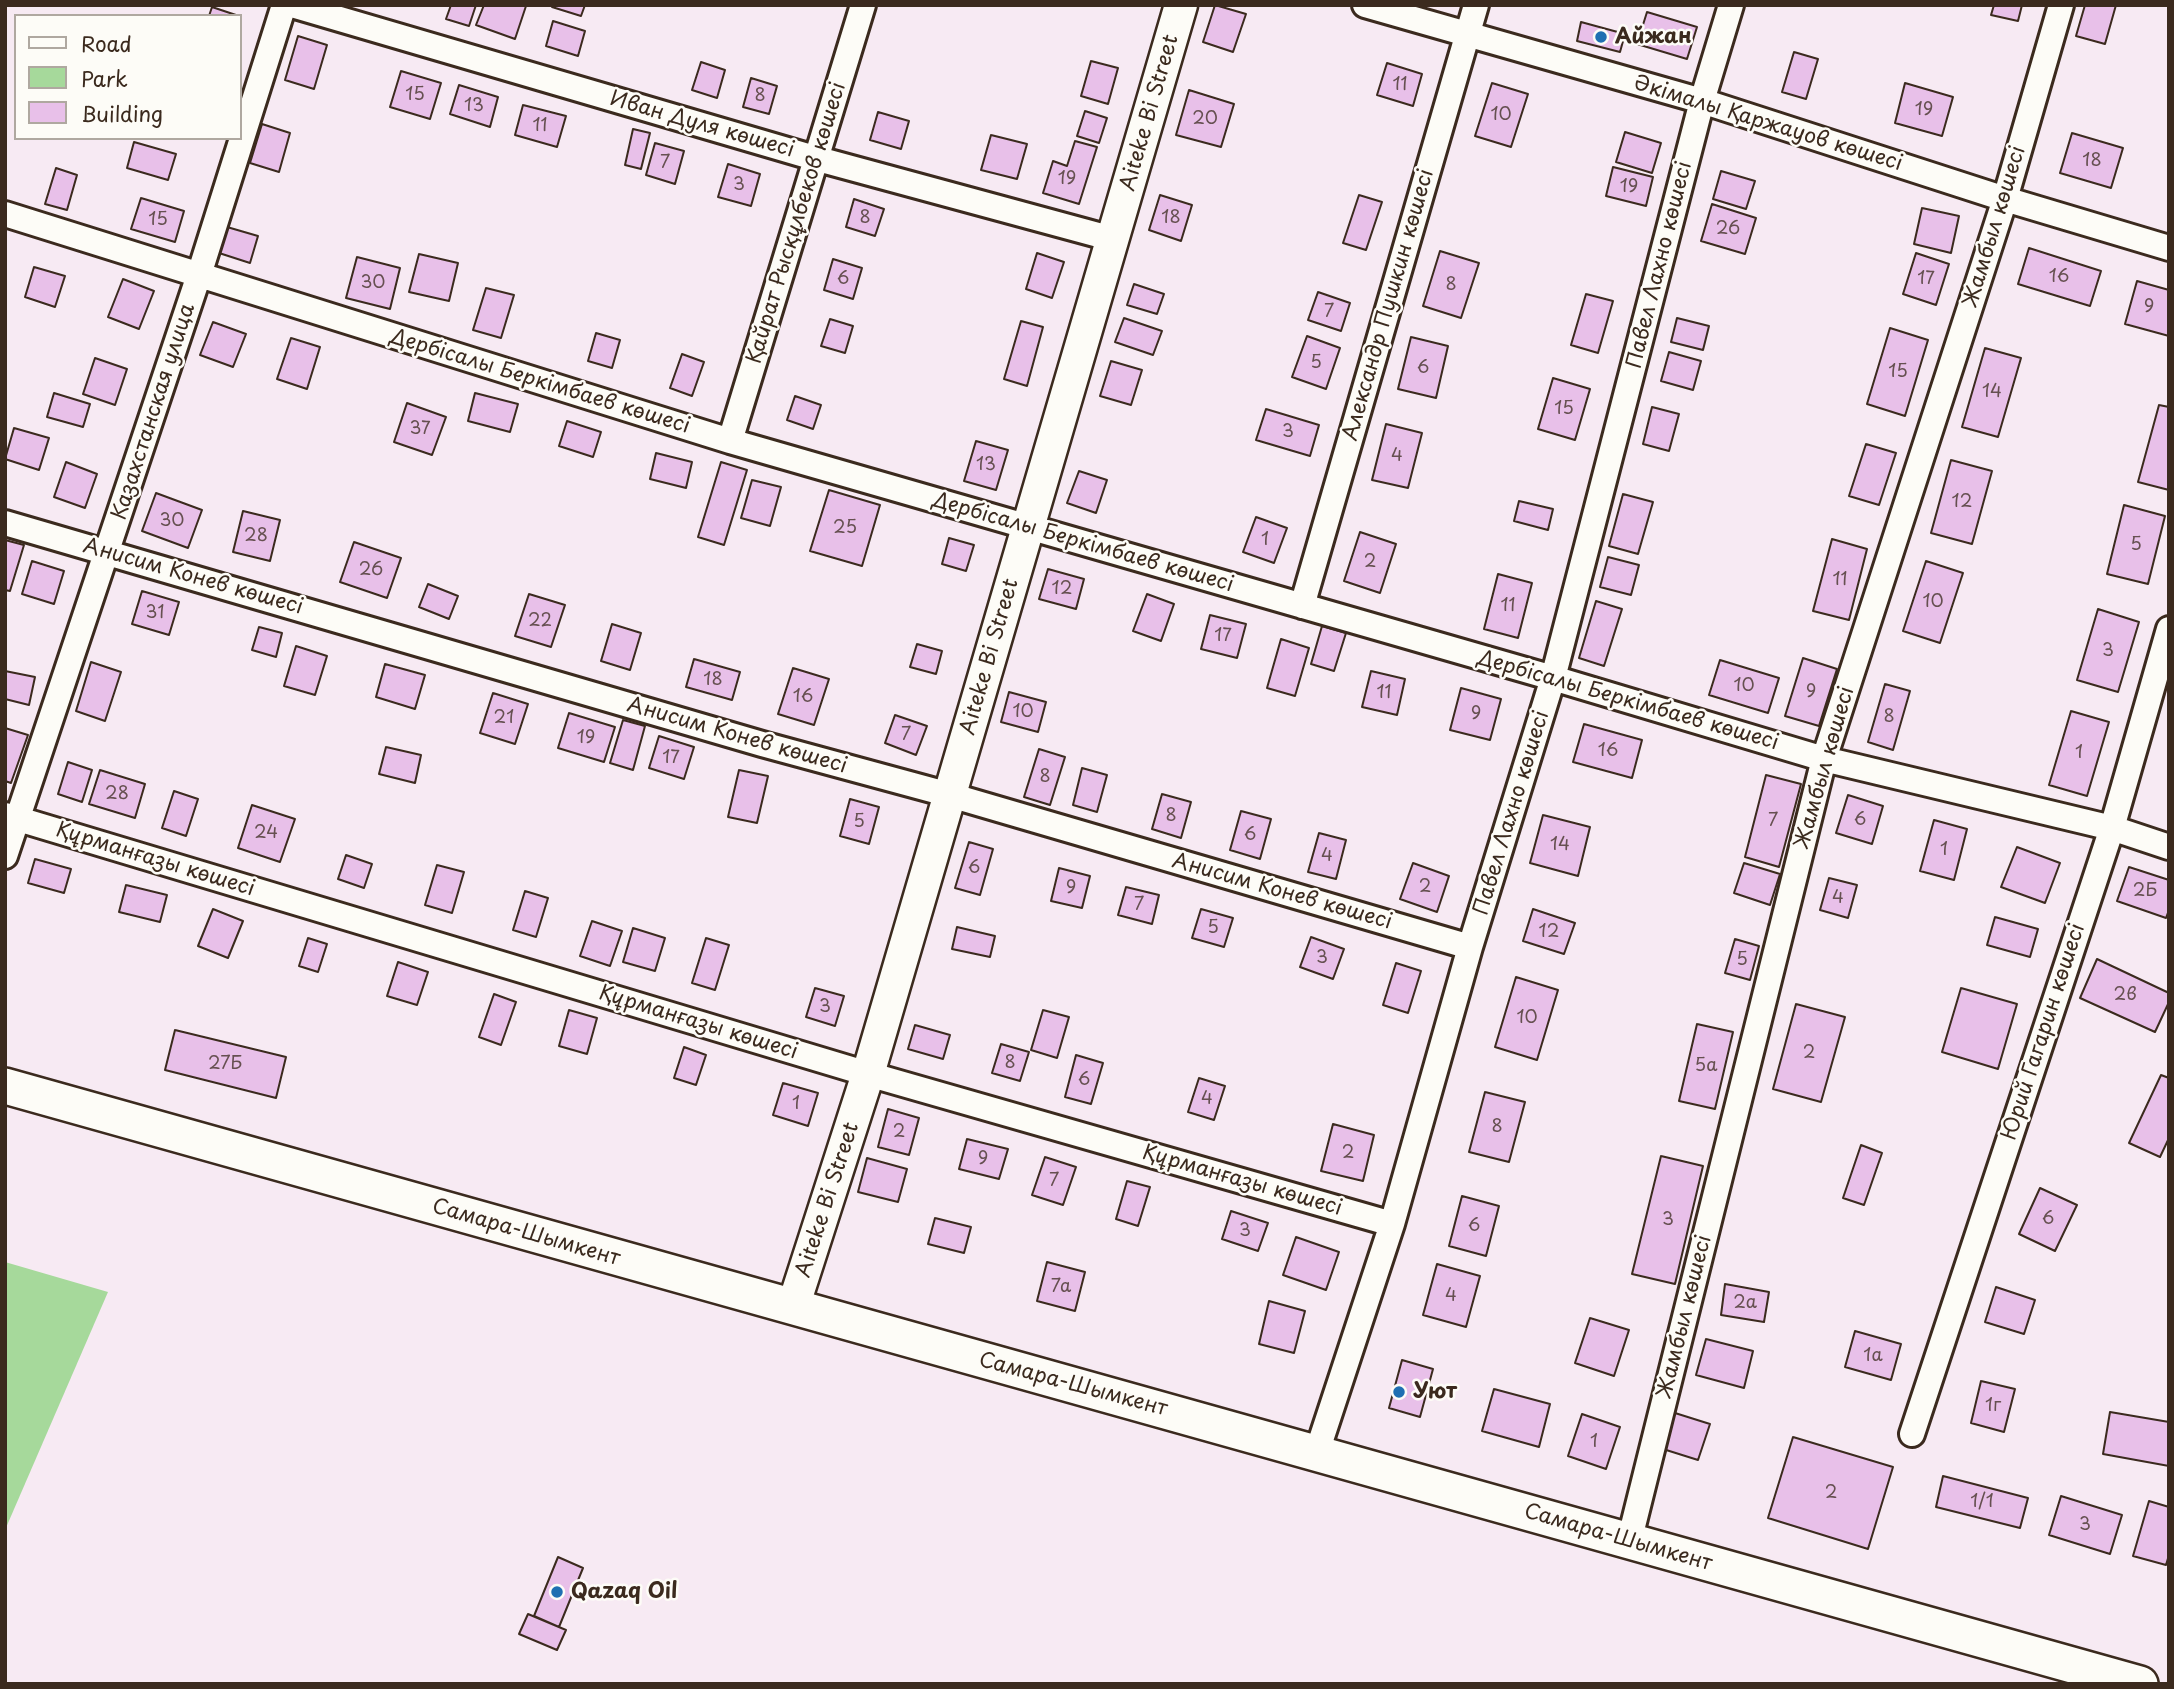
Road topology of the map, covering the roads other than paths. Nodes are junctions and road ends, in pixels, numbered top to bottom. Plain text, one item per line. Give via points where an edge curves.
1 (284, 5) edge
2 (292, 5) edge
3 (863, 5) edge
4 (1181, 5) edge
5 (1365, 5) edge
6 (1476, 5) edge
7 (1731, 5) edge
8 (2061, 5) edge
9 (1467, 34) junction
10 (1702, 101) junction
11 (242, 138) edge
12 (242, 140) edge
13 (818, 159) junction
14 (2005, 199) junction
15 (5, 214) edge
16 (1113, 239) junction
17 (2169, 248) edge
18 (199, 275) junction
19 (730, 442) junction
20 (5, 523) edge
21 (1028, 527) junction
22 (107, 552) junction
23 (1302, 606) junction
24 (2169, 629) edge
25 (1553, 678) junction
26 (1824, 759) junction
27 (950, 795) junction
28 (12, 817) edge
29 (2112, 828) junction
30 (2169, 847) edge
31 (5, 856) edge
32 (1470, 947) junction
33 (868, 1074) junction
34 (5, 1086) edge
35 (1392, 1224) junction
36 (793, 1307) junction
37 (1912, 1434) dead end
38 (1317, 1452) junction
39 (1629, 1542) junction
40 (2140, 1684) edge

1 - 11 street, Казахстанская улица
2 - 13 street, Иван Дуля көшесі
3 - 13 street, Қайрат Рысқұлбеков көшесі
4 - 16 main road, Aiteke Bi Street
5 - 9 street, Әкімалы Қаржауов көшесі
6 - 9 street, Александр Пушкин көшесі
7 - 10 street, Павел Лахно көшесі
8 - 14 street, Жамбыл көшесі
9 - 10 street, Әкімалы Қаржауов көшесі
9 - 23 street, Александр Пушкин көшесі
10 - 14 street, Әкімалы Қаржауов көшесі
10 - 25 street, Павел Лахно көшесі
12 - 18 street, Казахстанская улица
13 - 16 street, Иван Дуля көшесі
13 - 19 street, Қайрат Рысқұлбеков көшесі
14 - 17 street, Әкімалы Қаржауов көшесі
14 - 26 street, Жамбыл көшесі
15 - 18 street, Дербісалы Беркімбаев көшесі
16 - 21 main road, Aiteke Bi Street
18 - 19 street, Дербісалы Беркімбаев көшесі
18 - 22 street, Казахстанская улица
19 - 21 street, Дербісалы Беркімбаев көшесі
20 - 22 street, Анисим Конев көшесі
21 - 23 street, Дербісалы Беркімбаев көшесі
21 - 27 main road, Aiteke Bi Street
22 - 27 street, Анисим Конев көшесі
22 - 28 street, Казахстанская улица
23 - 25 street, Дербісалы Беркімбаев көшесі
24 - 29 street, Юрий Гагарин көшесі
25 - 26 street, Дербісалы Беркімбаев көшесі
25 - 32 street, Павел Лахно көшесі
26 - 29 street, Дербісалы Беркімбаев көшесі
26 - 39 street, Жамбыл көшесі
27 - 32 street, Анисим Конев көшесі
27 - 33 main road, Aiteke Bi Street
28 - 31 street, Казахстанская улица
28 - 33 street, Құрманғазы көшесі
29 - 30 street, Дербісалы Беркімбаев көшесі
29 - 37 street, Юрий Гагарин көшесі
32 - 35 street, Павел Лахно көшесі
33 - 35 street, Құрманғазы көшесі
33 - 36 main road, Aiteke Bi Street
34 - 36 highway, Самара-Шымкент
35 - 38 street, Павел Лахно көшесі
36 - 38 highway, Самара-Шымкент
38 - 39 highway, Самара-Шымкент
39 - 40 highway, Самара-Шымкент

